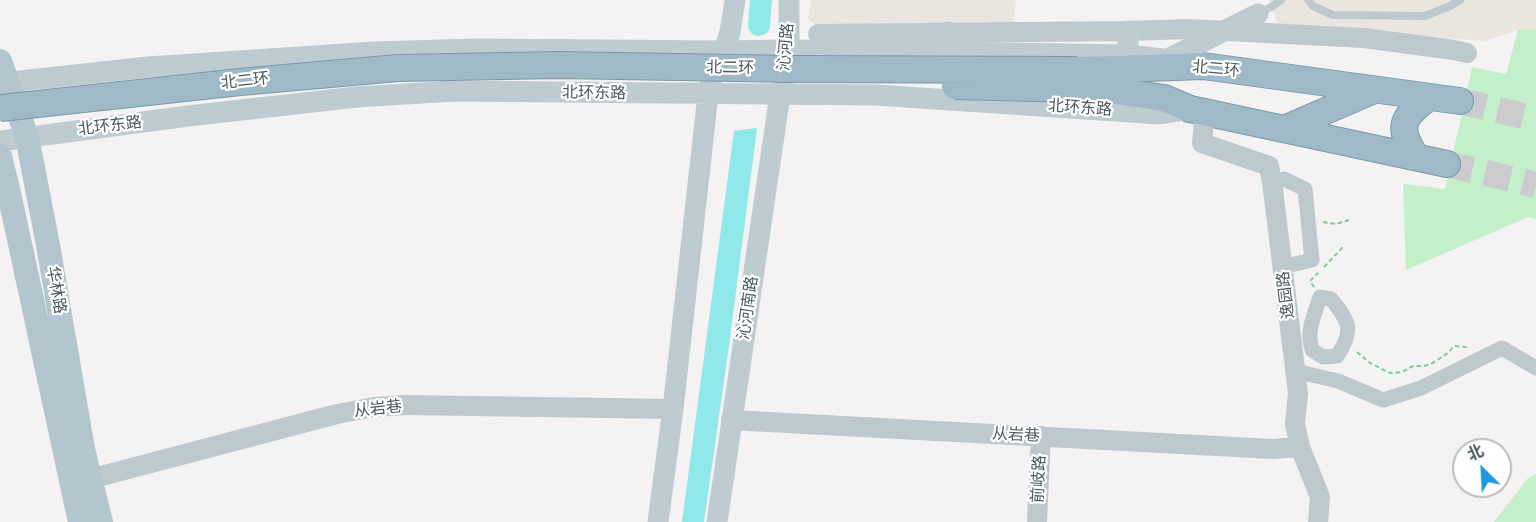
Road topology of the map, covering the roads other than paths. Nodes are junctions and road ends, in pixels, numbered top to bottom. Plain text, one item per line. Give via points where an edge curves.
1 (735, 0) edge
2 (789, 0) edge
3 (1281, 0) edge
4 (1308, 0) edge
5 (1460, 0) edge
6 (1255, 7) edge
7 (1225, 30) junction
8 (1129, 31) junction
9 (818, 33) dead end
10 (948, 42) junction
11 (789, 50) junction
12 (724, 51) junction
13 (1467, 53) dead end
14 (1127, 55) junction
15 (1166, 60) junction
16 (1203, 66) junction
17 (3, 75) edge
18 (1294, 78) junction
19 (1076, 79) junction
20 (1374, 89) junction
21 (708, 95) junction
22 (780, 95) junction
23 (1429, 97) junction
24 (1460, 101) tunnel mouth
25 (0, 108) edge
26 (1327, 110) junction
27 (1197, 111) junction
28 (0, 124) edge
29 (1284, 129) junction
30 (27, 137) junction
31 (0, 141) edge
32 (1365, 147) junction
33 (0, 156) edge
34 (1416, 157) junction
35 (1447, 164) tunnel mouth
36 (1272, 182) junction
37 (1282, 267) junction
38 (1344, 344) joint
39 (1536, 368) edge
40 (1295, 371) junction
41 (673, 409) junction
42 (731, 420) junction
43 (1041, 436) junction
44 (1300, 447) junction
45 (90, 479) junction
46 (80, 522) edge
47 (101, 522) edge
48 (658, 522) edge
49 (717, 522) edge
50 (1036, 522) edge
51 (1318, 522) edge

1 - 12 main road
2 - 11 main road, 沁河路
3 - 6 lane via 1271,7
4 - 5 lane via 1333,15 1425,16
6 - 7 main road
7 - 8 street
7 - 13 street via 1364,38
7 - 15 main road
8 - 10 street
8 - 14 main road
9 - 10 street
10 - 11 main road
10 - 14 main road
11 - 12 main road
11 - 22 main road, 沁河路
12 - 17 main road via 374,52
12 - 21 main road
14 - 15 main road
15 - 16 main road
16 - 18 highway, 北二环
16 - 19 highway, 北二环 via 1118,69
17 - 30 main road, 华林路
18 - 20 highway, 北二环
18 - 26 highway
19 - 25 highway, 北二环, bridge via 559,65 398,68
19 - 27 highway, 北二环 via 1116,91 1164,98
19 - 28 highway, 北二环, bridge via 388,83
20 - 23 highway, 北二环
20 - 26 highway
21 - 22 main road, 北环东路
21 - 30 main road, 北环东路 via 412,93
21 - 41 main road
22 - 27 main road, 北环东路 via 876,95 1159,114
22 - 42 main road, 沁河南路
23 - 24 highway, 北二环
23 - 34 highway via 1414,107 1403,130
26 - 29 highway
26 - 32 highway
27 - 29 highway, 北二环
27 - 36 street, 逸园路 via 1202,142 1269,165
29 - 32 highway, 北二环
30 - 31 main road, 北环东路
30 - 45 main road, 华林路
32 - 34 highway, 北二环
33 - 46 main road, 华林路
34 - 35 highway, 北二环
36 - 37 street, 逸园路
36 - 37 street via 1284,179 1305,189 1312,260
37 - 40 street, 逸园路
38 - 38 street via 1348,332 1345,319 1331,299 1320,297 1310,324 1312,350 1323,357 1337,356
39 - 40 street via 1502,348 1421,388 1383,400 1338,381
40 - 44 street, 逸园路 via 1295,424
41 - 45 street, 从岩巷 via 406,405 374,408 337,414
41 - 48 main road
42 - 43 street, 从岩巷
42 - 49 main road, 沁河南路
43 - 44 street, 从岩巷
43 - 50 street, 前岐路
44 - 51 street, 逸园路 via 1320,497
45 - 47 main road, 华林路

